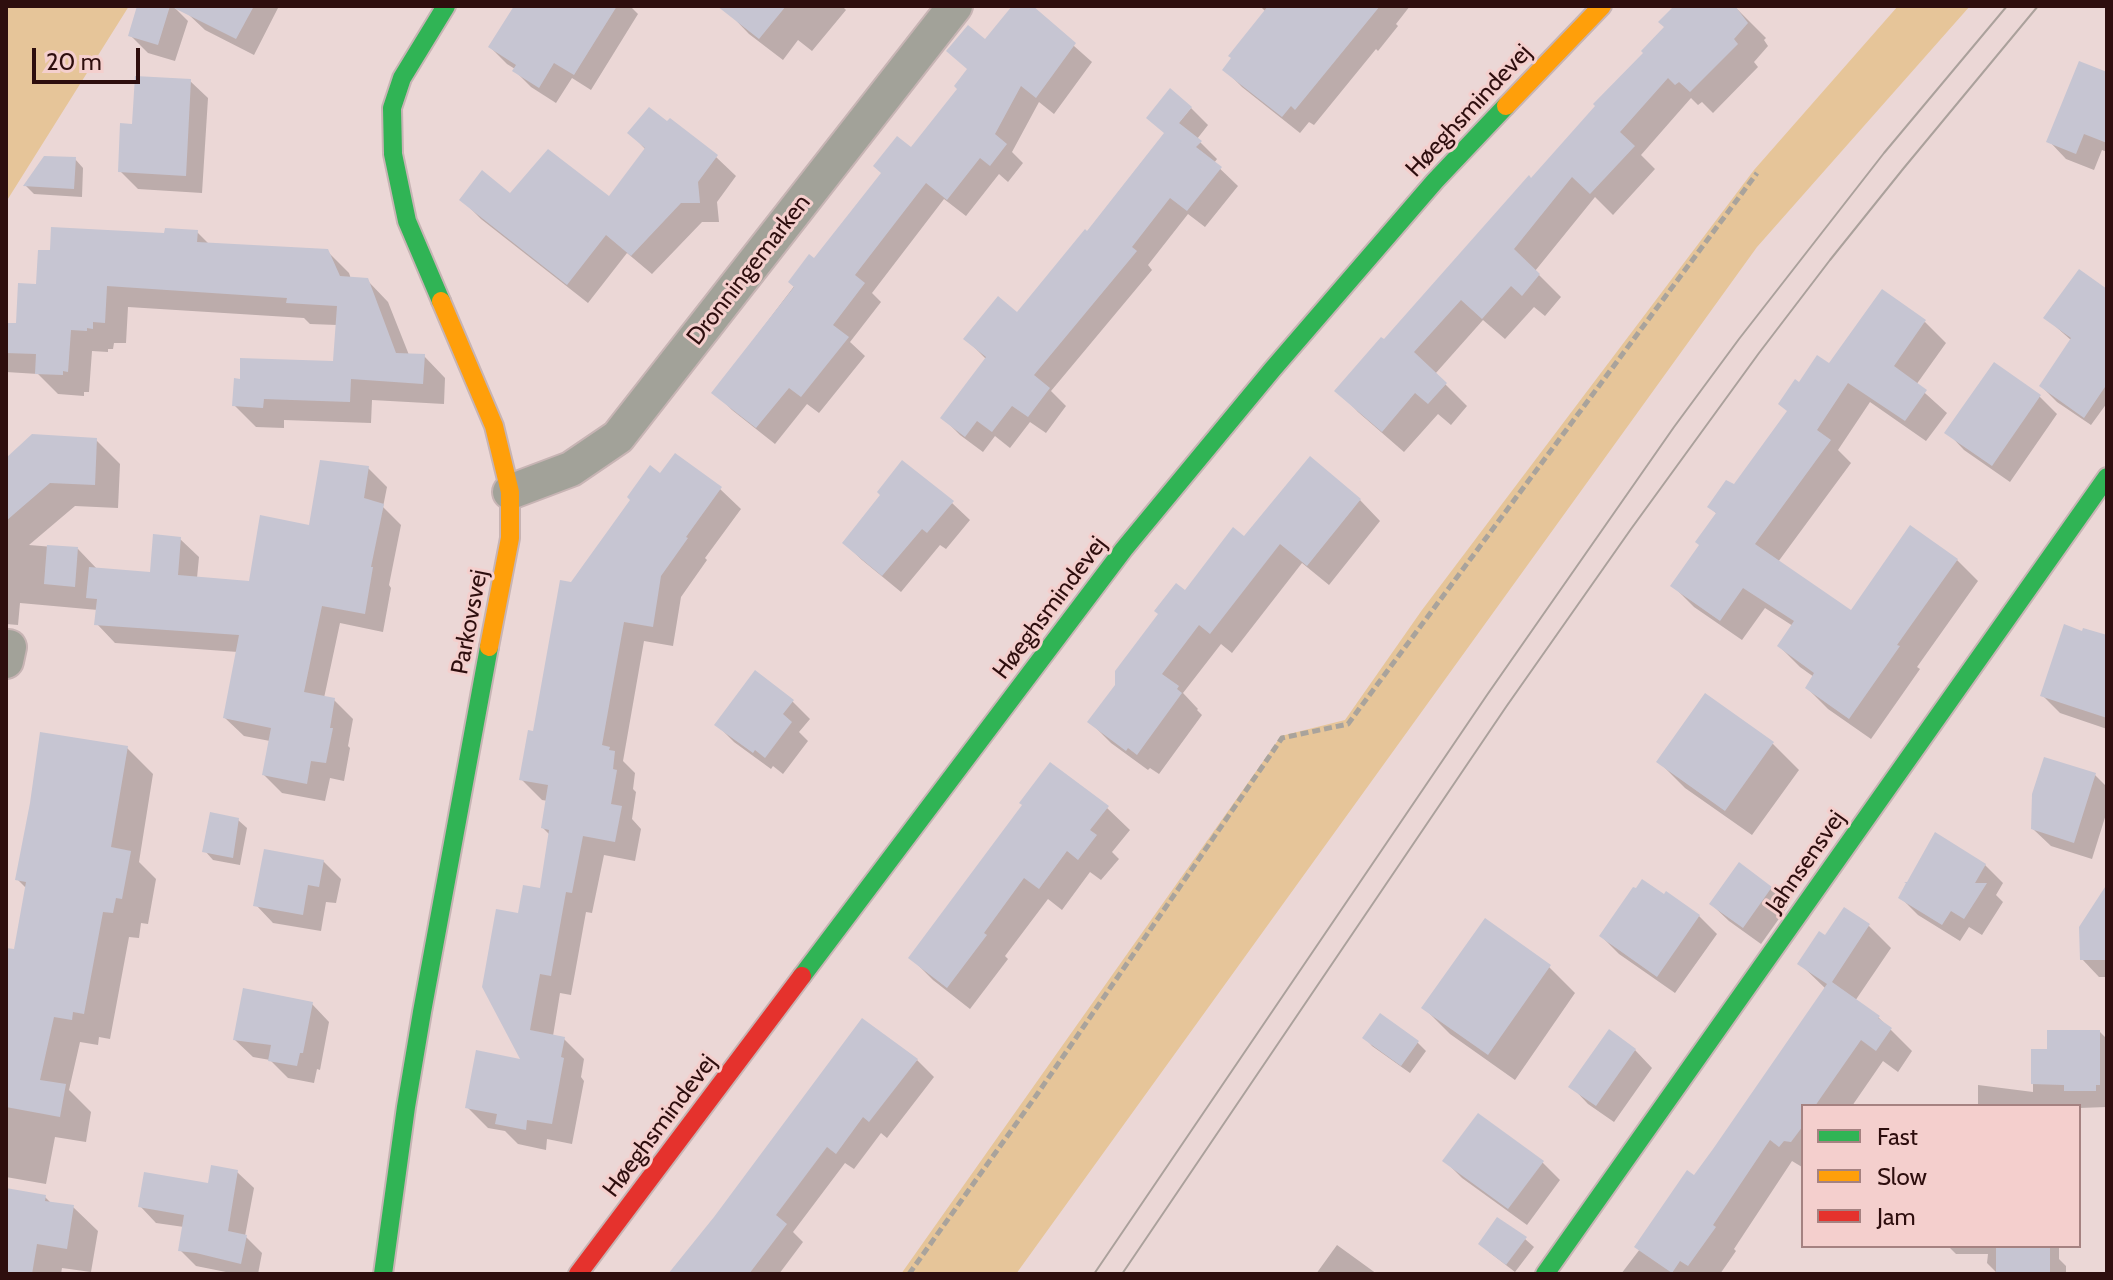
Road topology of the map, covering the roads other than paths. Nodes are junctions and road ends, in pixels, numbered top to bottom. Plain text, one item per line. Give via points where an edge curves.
1 (446, 6) edge
2 (955, 6) edge
3 (1602, 6) edge
4 (2107, 477) edge
5 (510, 492) junction
6 (383, 1274) edge
7 (578, 1274) edge
8 (1545, 1274) edge

1 - 5 street, Parkovsvej via 402,78 392,108 393,154 407,221 494,426
2 - 5 street, Dronningemarken via 618,437 571,469
3 - 7 street, Høeghsmindevej via 1435,181 1124,549
4 - 8 street, Jahnsensvej
5 - 6 street, Parkovsvej via 510,538 422,1012

